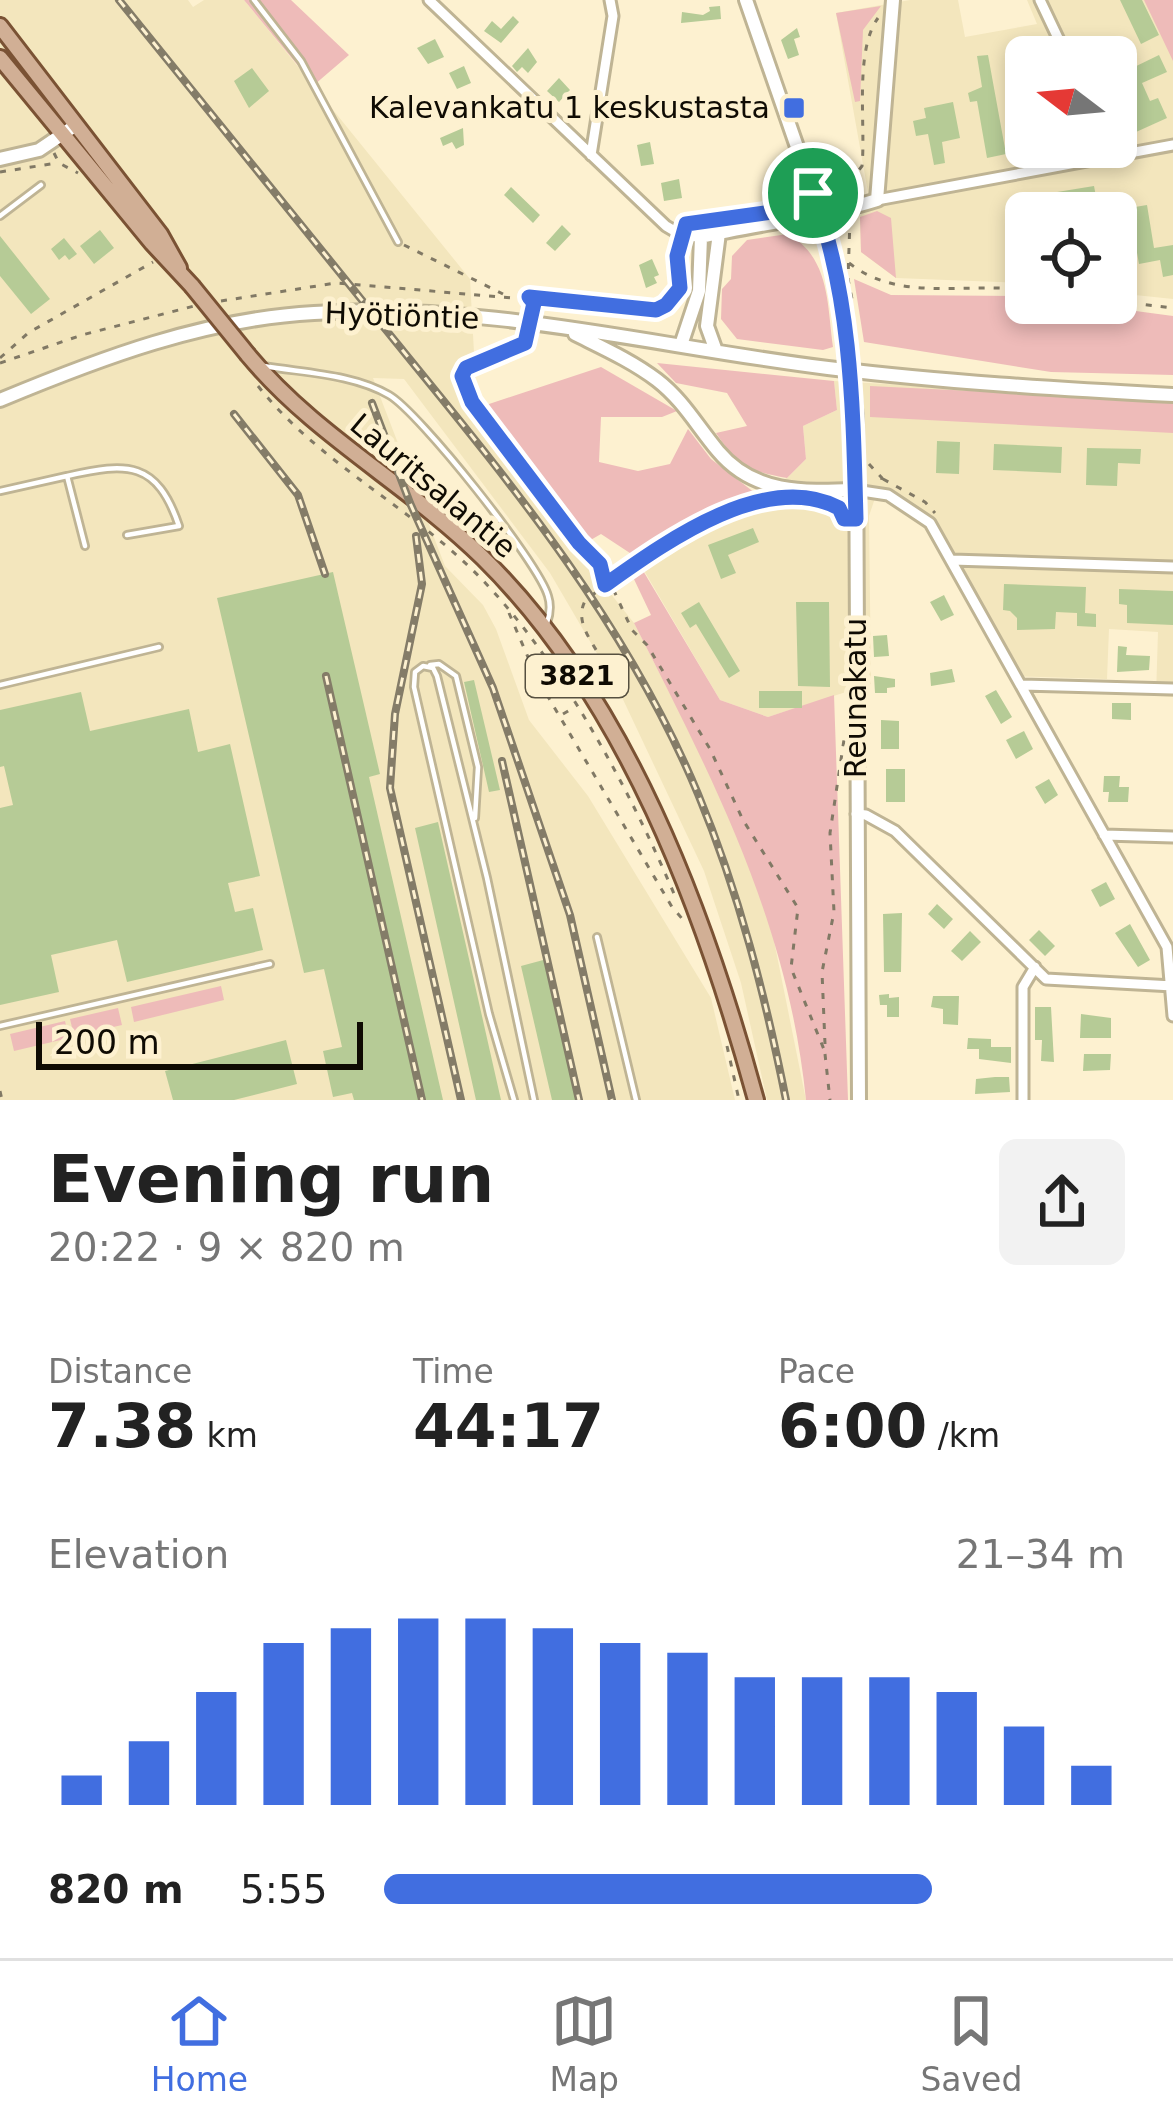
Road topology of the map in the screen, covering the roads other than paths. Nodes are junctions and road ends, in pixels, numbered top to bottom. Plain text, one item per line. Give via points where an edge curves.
1 (254, 0) edge
2 (429, 0) edge
3 (610, 0) edge
4 (746, 0) edge
5 (893, 0) edge
6 (1040, 0) edge
7 (0, 26) edge
8 (1057, 36) edge
9 (0, 58) edge
10 (76, 125) junction
11 (63, 136) junction
12 (1173, 145) edge
13 (1137, 149) edge
14 (591, 154) junction
15 (0, 159) edge
16 (1033, 168) edge
17 (41, 185) dead end
18 (878, 200) junction
19 (0, 216) edge
20 (821, 216) junction
21 (718, 228) junction
22 (701, 238) junction
23 (398, 242) road end
24 (179, 268) junction
25 (563, 328) junction
26 (681, 345) junction
27 (716, 350) junction
28 (253, 360) junction
29 (1173, 395) edge
30 (0, 400) edge
31 (67, 476) junction
32 (855, 490) junction
33 (0, 491) edge
34 (127, 535) dead end
35 (85, 546) dead end
36 (952, 560) junction
37 (1173, 567) edge
38 (545, 628) junction
39 (159, 647) dead end
40 (423, 666) junction
41 (0, 685) edge
42 (1022, 685) junction
43 (1173, 689) edge
44 (856, 814) junction
45 (475, 830) junction
46 (1104, 835) junction
47 (1173, 837) edge
48 (597, 937) dead end
49 (270, 964) dead end
50 (1035, 967) junction
51 (1173, 986) edge
52 (1173, 1016) edge
53 (0, 1026) edge
54 (514, 1100) edge
55 (534, 1100) edge
56 (636, 1100) edge
57 (756, 1100) edge
58 (859, 1100) edge
59 (1023, 1100) edge

1 - 23 lane via 301,61
2 - 14 street
3 - 14 street
4 - 20 main road, Reunakatu
5 - 18 main road
6 - 8 street
7 - 10 main road, Lauritsalantie / 3821
9 - 11 main road, Lauritsalantie
10 - 11 main road
10 - 24 main road, Lauritsalantie / 3821
11 - 15 main road
11 - 24 main road, Lauritsalantie
12 - 13 street
14 - 22 street via 666,226
16 - 18 street
17 - 19 lane
18 - 20 main road
20 - 21 main road
20 - 32 main road, Reunakatu, bridge via 850,323
21 - 22 main road
21 - 27 main road via 707,326
22 - 26 main road via 698,291
24 - 28 main road, Lauritsalantie / 3821, bridge
25 - 26 main road, Hyötiöntie
25 - 30 main road, Hyötiöntie via 368,311 247,321 137,348
25 - 32 main road via 658,381 750,480 789,490
26 - 27 main road, Hyötiöntie
27 - 29 main road, Hyötiöntie via 848,370
28 - 38 main road, Lauritsalantie / 3821 via 307,417 469,545
28 - 38 lane via 365,384 402,404 542,580 550,600
31 - 33 lane
31 - 34 lane via 112,465 154,478 179,526
31 - 35 lane
32 - 36 street via 912,508
32 - 44 main road, Reunakatu
36 - 37 street
36 - 42 street
38 - 57 main road, Lauritsalantie / 3821 via 628,759 693,901
39 - 41 lane
40 - 45 lane via 437,676
40 - 45 lane via 439,664 456,676 478,767
40 - 54 lane via 414,687
42 - 43 street
42 - 46 street
44 - 50 street via 895,831
44 - 58 main road, Reunakatu
45 - 55 lane
46 - 47 street
46 - 51 street via 1167,947
48 - 56 lane
49 - 53 lane
50 - 51 street via 1055,982
50 - 59 street via 1023,987
51 - 52 street

